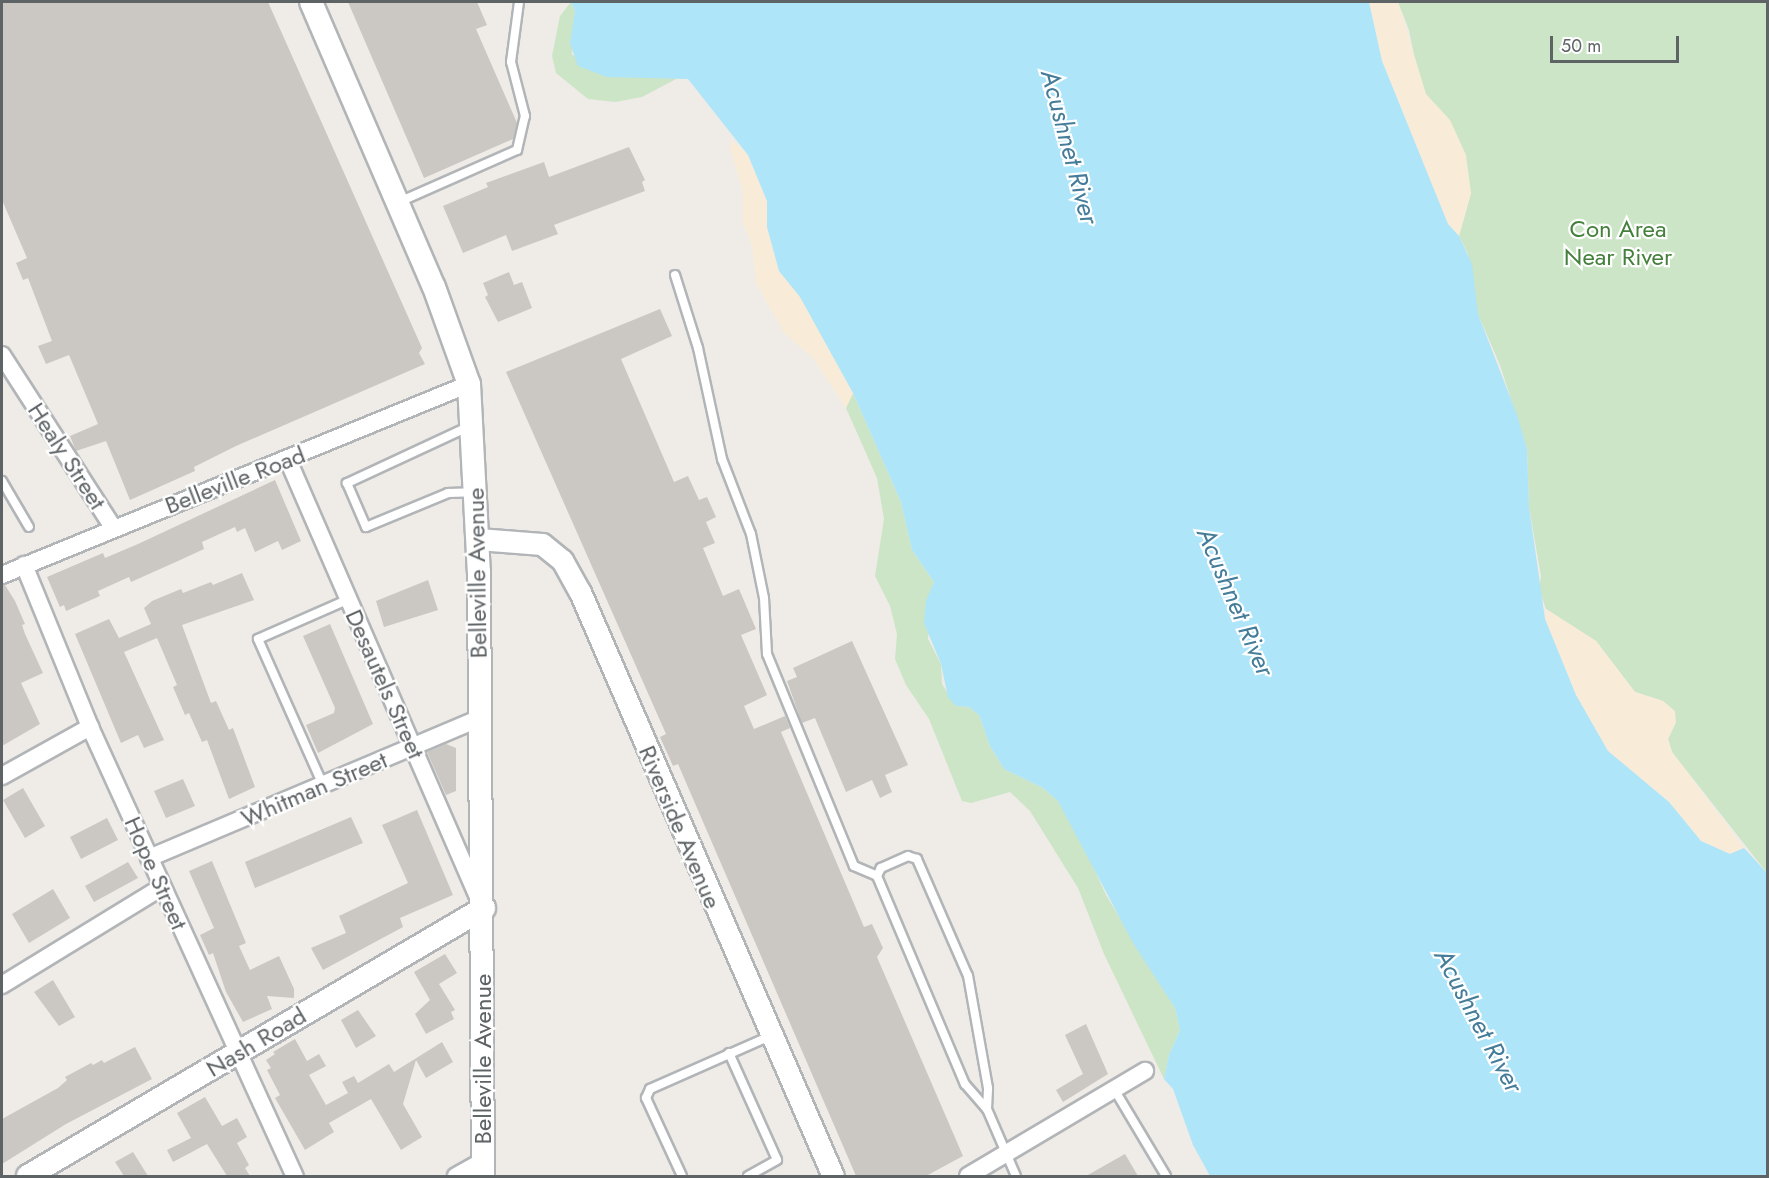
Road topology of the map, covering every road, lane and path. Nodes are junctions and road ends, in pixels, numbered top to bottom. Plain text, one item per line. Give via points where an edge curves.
1 (311, 2) edge
2 (519, 2) edge
3 (399, 203) junction
4 (675, 275) dead end
5 (2, 355) edge
6 (469, 384) junction
7 (473, 425) junction
8 (288, 460) junction
9 (2, 482) edge
10 (477, 492) junction
11 (29, 527) dead end
12 (113, 527) junction
13 (478, 539) junction
14 (24, 565) junction
15 (2, 575) edge
16 (347, 600) junction
17 (478, 719) junction
18 (90, 727) junction
19 (413, 747) junction
20 (2, 776) edge
21 (323, 785) junction
22 (149, 858) junction
23 (877, 876) junction
24 (162, 886) junction
25 (484, 908) junction
26 (2, 985) edge
27 (770, 1036) junction
28 (238, 1053) junction
29 (729, 1053) junction
30 (1145, 1071) dead end
31 (1114, 1089) junction
32 (987, 1109) junction
33 (1008, 1153) junction
34 (483, 1169) edge
35 (290, 1175) edge
36 (28, 1176) edge
37 (456, 1176) edge
38 (682, 1176) edge
39 (748, 1176) edge
40 (833, 1176) edge
41 (968, 1176) edge
42 (1016, 1176) edge
43 (1166, 1176) edge

1 - 3 main road, Belleville Avenue
2 - 3 lane via 511,62 525,116 517,150
3 - 6 main road, Belleville Avenue via 456,342
4 - 23 lane via 698,348 722,459 751,534 764,598 767,654 854,866
5 - 12 street, Healy Street
6 - 7 main road, Belleville Avenue
6 - 8 street, Belleville Road
7 - 10 main road, Belleville Avenue
7 - 10 lane via 347,483 366,527 448,493
8 - 12 street, Belleville Road
8 - 16 street, Desautels Street
9 - 11 lane
10 - 13 main road, Belleville Avenue
12 - 14 street, Belleville Road
13 - 17 main road, Belleville Avenue
13 - 27 street, Riverside Avenue via 542,544 562,560 580,592
14 - 15 street, Belleville Road
14 - 18 street, Hope Street
16 - 19 street, Desautels Street
16 - 21 lane via 258,639
17 - 19 street, Whitman Street
17 - 25 main road, Belleville Avenue
18 - 20 street
18 - 22 street, Hope Street
19 - 21 street, Whitman Street
19 - 25 street, Desautels Street
21 - 22 street, Whitman Street
22 - 24 street, Hope Street
23 - 32 lane via 965,1084
23 - 32 lane via 881,868 908,856 917,859 968,976 988,1088
24 - 26 street
24 - 28 street, Hope Street
25 - 28 main road, Nash Road
25 - 34 main road, Belleville Avenue
27 - 29 lane
27 - 40 street, Riverside Avenue
28 - 35 street, Hope Street
28 - 36 main road, Nash Road
29 - 38 lane via 650,1089 646,1098
29 - 39 lane via 777,1160
30 - 31 street
31 - 33 street
31 - 43 lane
32 - 33 lane
33 - 41 street
33 - 42 lane
34 - 37 street

